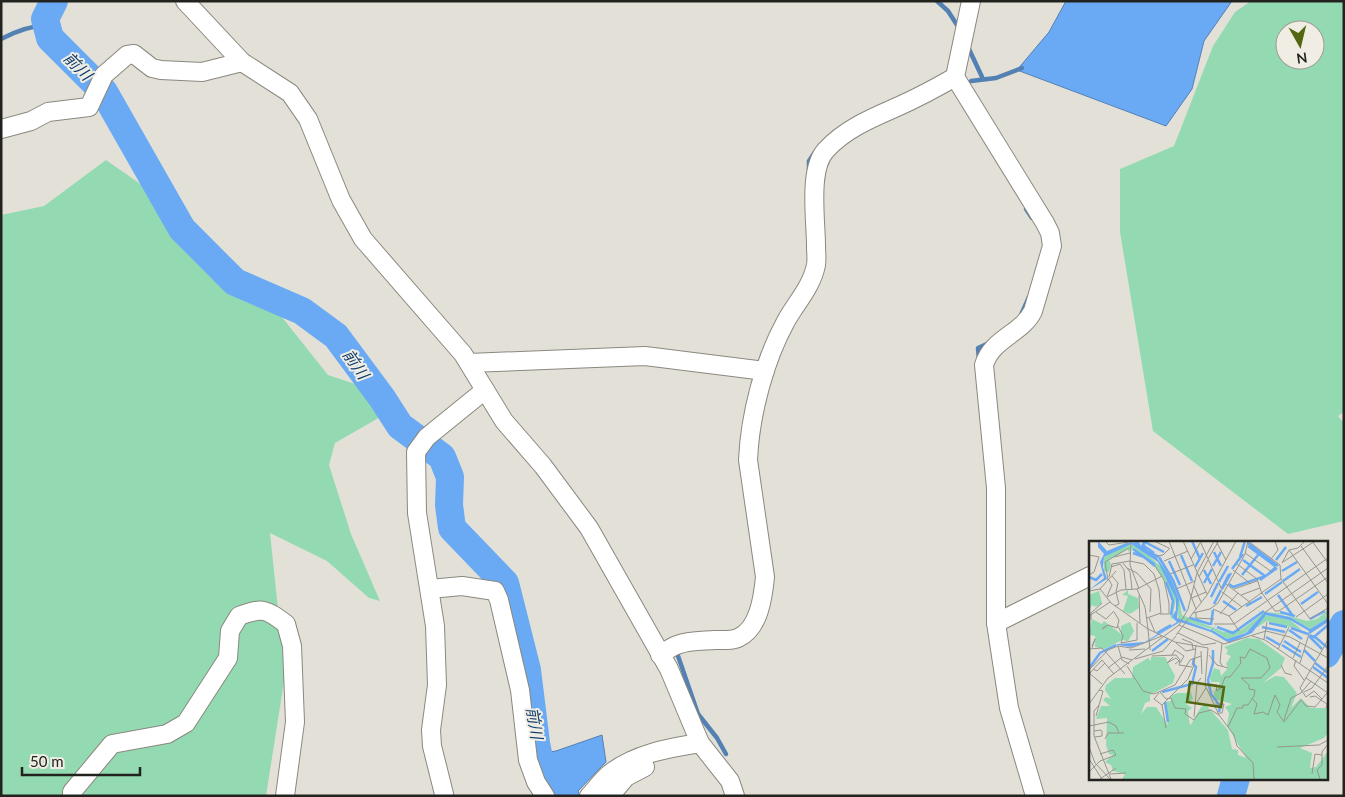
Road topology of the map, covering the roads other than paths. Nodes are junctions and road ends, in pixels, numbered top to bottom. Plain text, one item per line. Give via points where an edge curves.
1 (971, 1) edge
2 (191, 3) edge
3 (242, 62) junction
4 (955, 77) junction
5 (1, 129) edge
6 (469, 363) junction
7 (765, 371) junction
8 (485, 390) junction
9 (1089, 576) edge
10 (430, 589) junction
11 (996, 623) junction
12 (660, 654) junction
13 (700, 742) junction
14 (679, 746) junction
15 (443, 795) edge
16 (72, 796) edge
17 (285, 796) edge
18 (545, 796) edge
19 (590, 796) edge
20 (610, 796) edge
21 (735, 796) edge
22 (1035, 796) edge

1 - 4 street
2 - 3 street
3 - 5 street via 202,72 161,70 152,68 134,54 127,55 104,75 89,107 48,112 31,121
3 - 6 street via 290,93 308,119 341,200 363,239
4 - 7 street via 856,126 826,149 820,158 815,175 817,263 812,278 785,323
4 - 11 street via 1045,223 1052,246 1028,321 994,347 984,365 996,488
6 - 7 street via 645,356
6 - 8 street
7 - 12 street via 748,460 765,577 752,628 737,639 678,644
8 - 10 street via 422,443 416,452 417,513
8 - 12 street via 504,421 543,466 589,528
9 - 11 street
10 - 15 street via 437,684 432,746
10 - 18 street via 462,586 495,591 520,690 528,760
11 - 22 street via 1009,708
12 - 13 street
13 - 14 street
13 - 21 street via 730,781
14 - 19 street via 621,766 607,776
14 - 20 street via 669,756 626,777
16 - 17 street via 112,744 167,734 186,723 228,658 230,631 239,616 253,611 268,611 286,624 292,646 295,722

